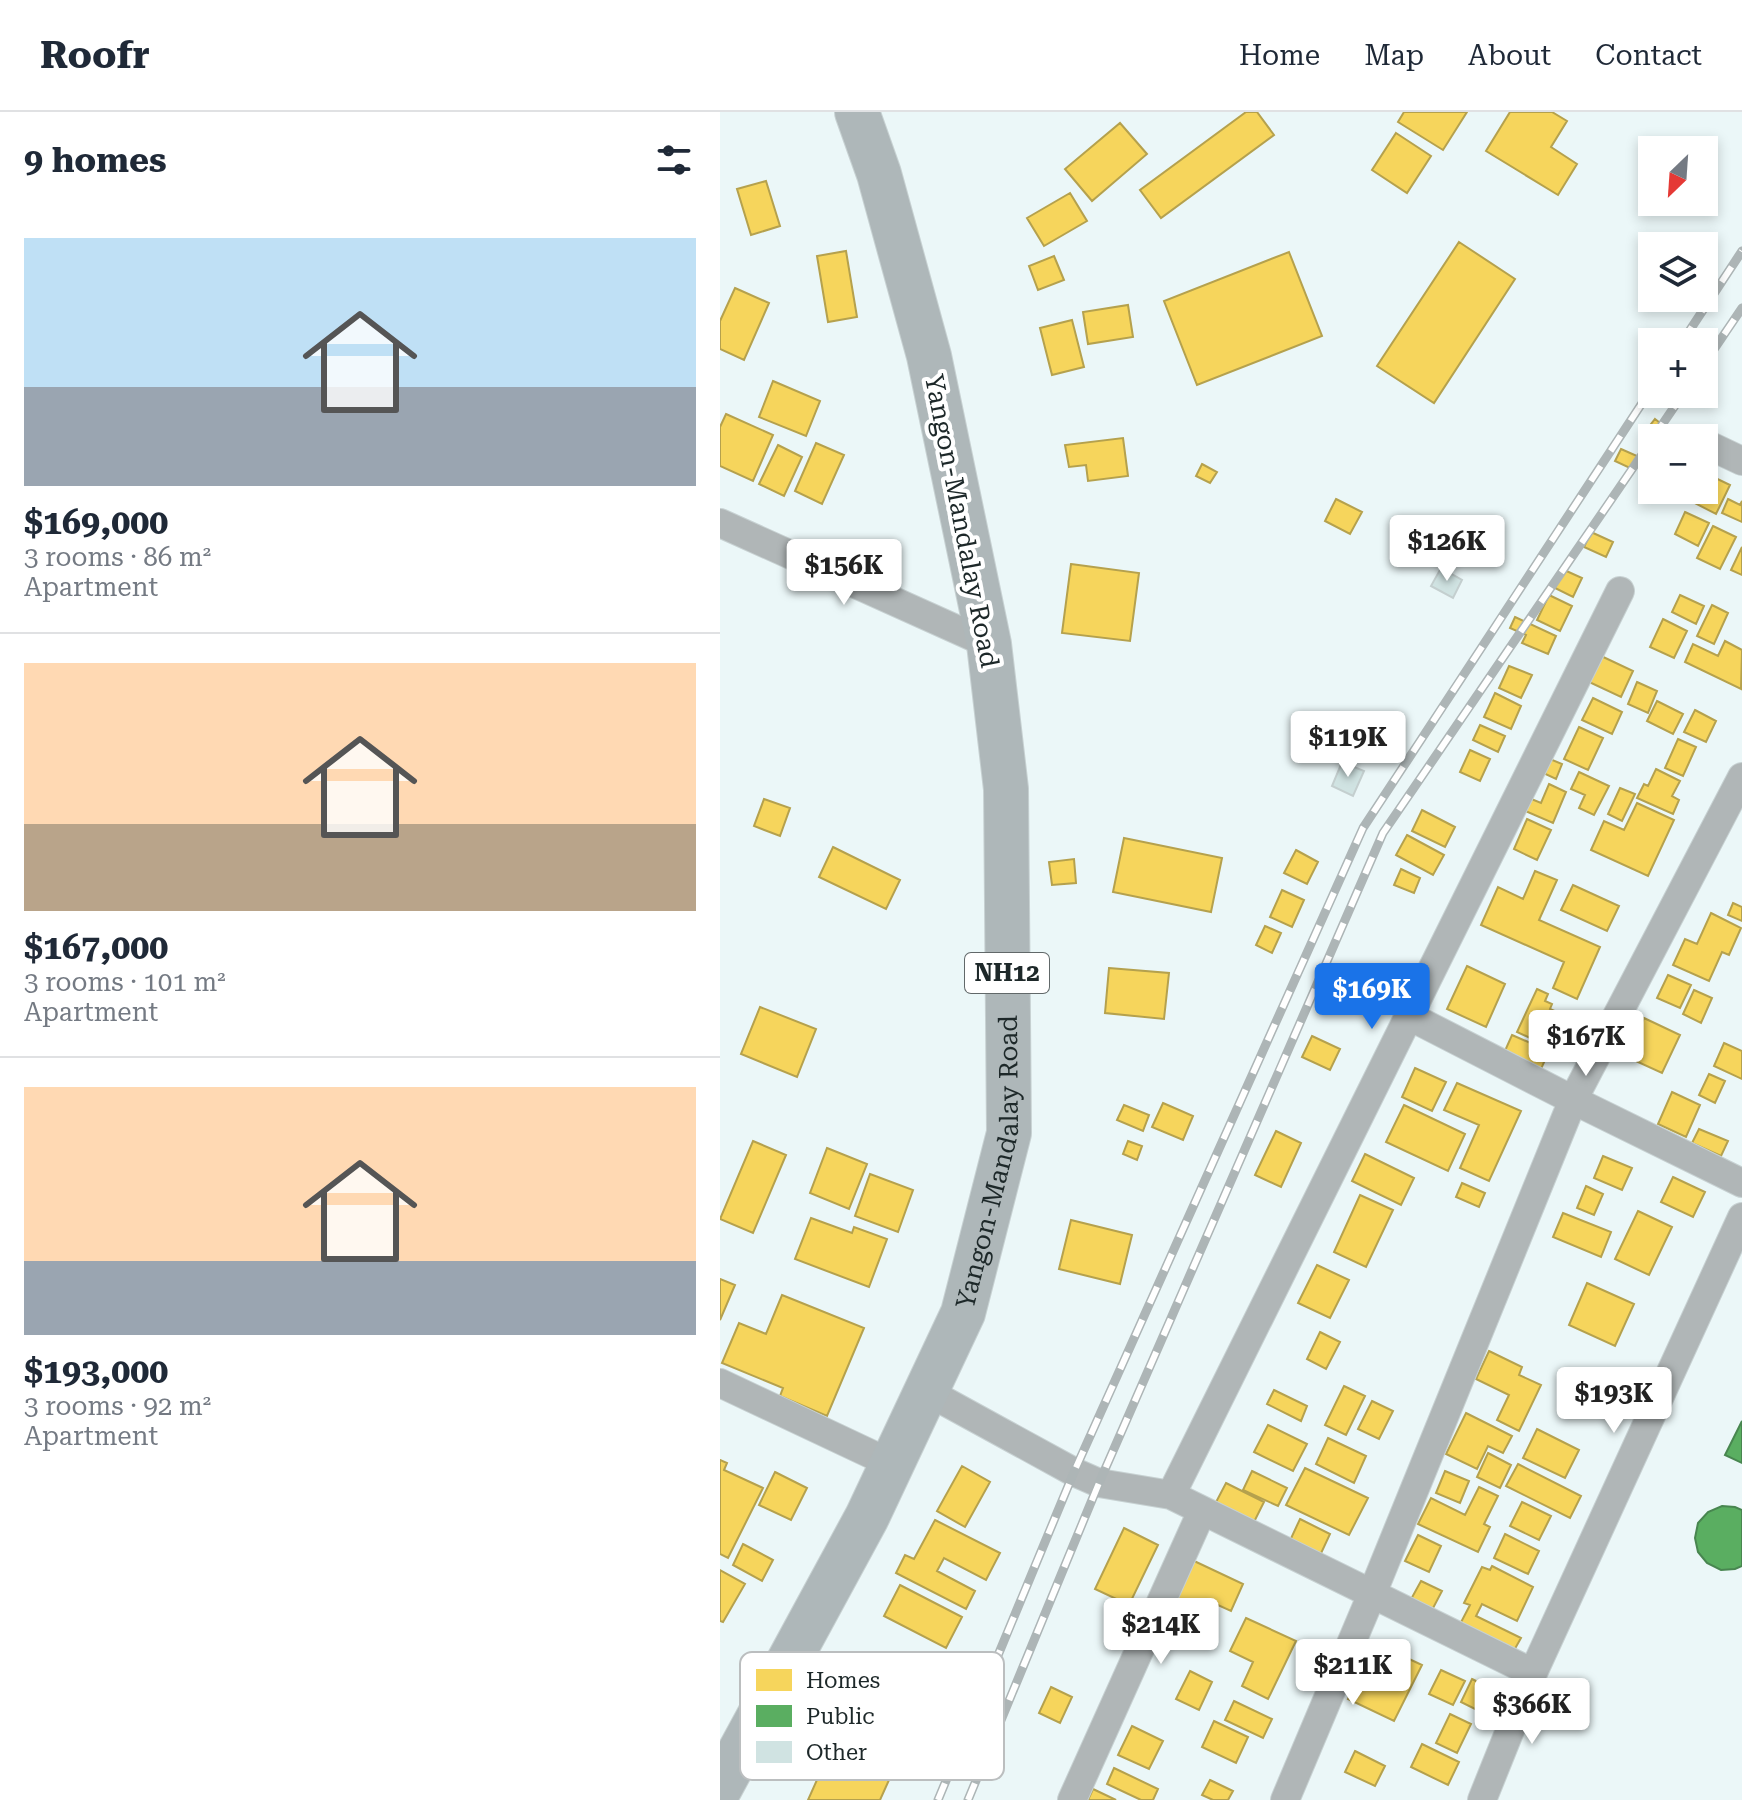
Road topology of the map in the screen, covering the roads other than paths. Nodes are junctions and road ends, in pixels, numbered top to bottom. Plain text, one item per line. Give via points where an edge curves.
1 (861, 113) edge
2 (1718, 450) edge
3 (1742, 461) edge
4 (720, 523) edge
5 (1620, 591) dead end
6 (989, 644) junction
7 (1742, 777) edge
8 (1409, 1016) junction
9 (1573, 1100) junction
10 (1742, 1183) edge
11 (1742, 1217) edge
12 (720, 1383) edge
13 (926, 1391) junction
14 (892, 1464) junction
15 (1171, 1495) junction
16 (1202, 1511) junction
17 (1372, 1594) junction
18 (794, 1652) edge
19 (1533, 1673) junction
20 (740, 1751) edge
21 (720, 1788) edge
22 (1072, 1800) edge
23 (1285, 1800) edge
24 (1482, 1800) edge

1 - 6 highway, Yangon-Mandalay Road / NH12 via 929,356
2 - 3 street
4 - 6 street
5 - 8 street
6 - 13 highway, Yangon-Mandalay Road / NH12 via 1006,789 1009,1133 963,1313
7 - 9 street
8 - 9 street
8 - 15 street
9 - 10 street
9 - 17 street
11 - 19 street
12 - 14 street
13 - 14 highway, Yangon-Mandalay Road / NH12
13 - 15 street via 1099,1483
14 - 18 highway, Yangon-Mandalay Road / NH12
15 - 16 street
16 - 17 street
16 - 22 street
17 - 19 street
17 - 23 street
19 - 24 street
20 - 21 highway, Yangon-Mandalay Road / NH12

